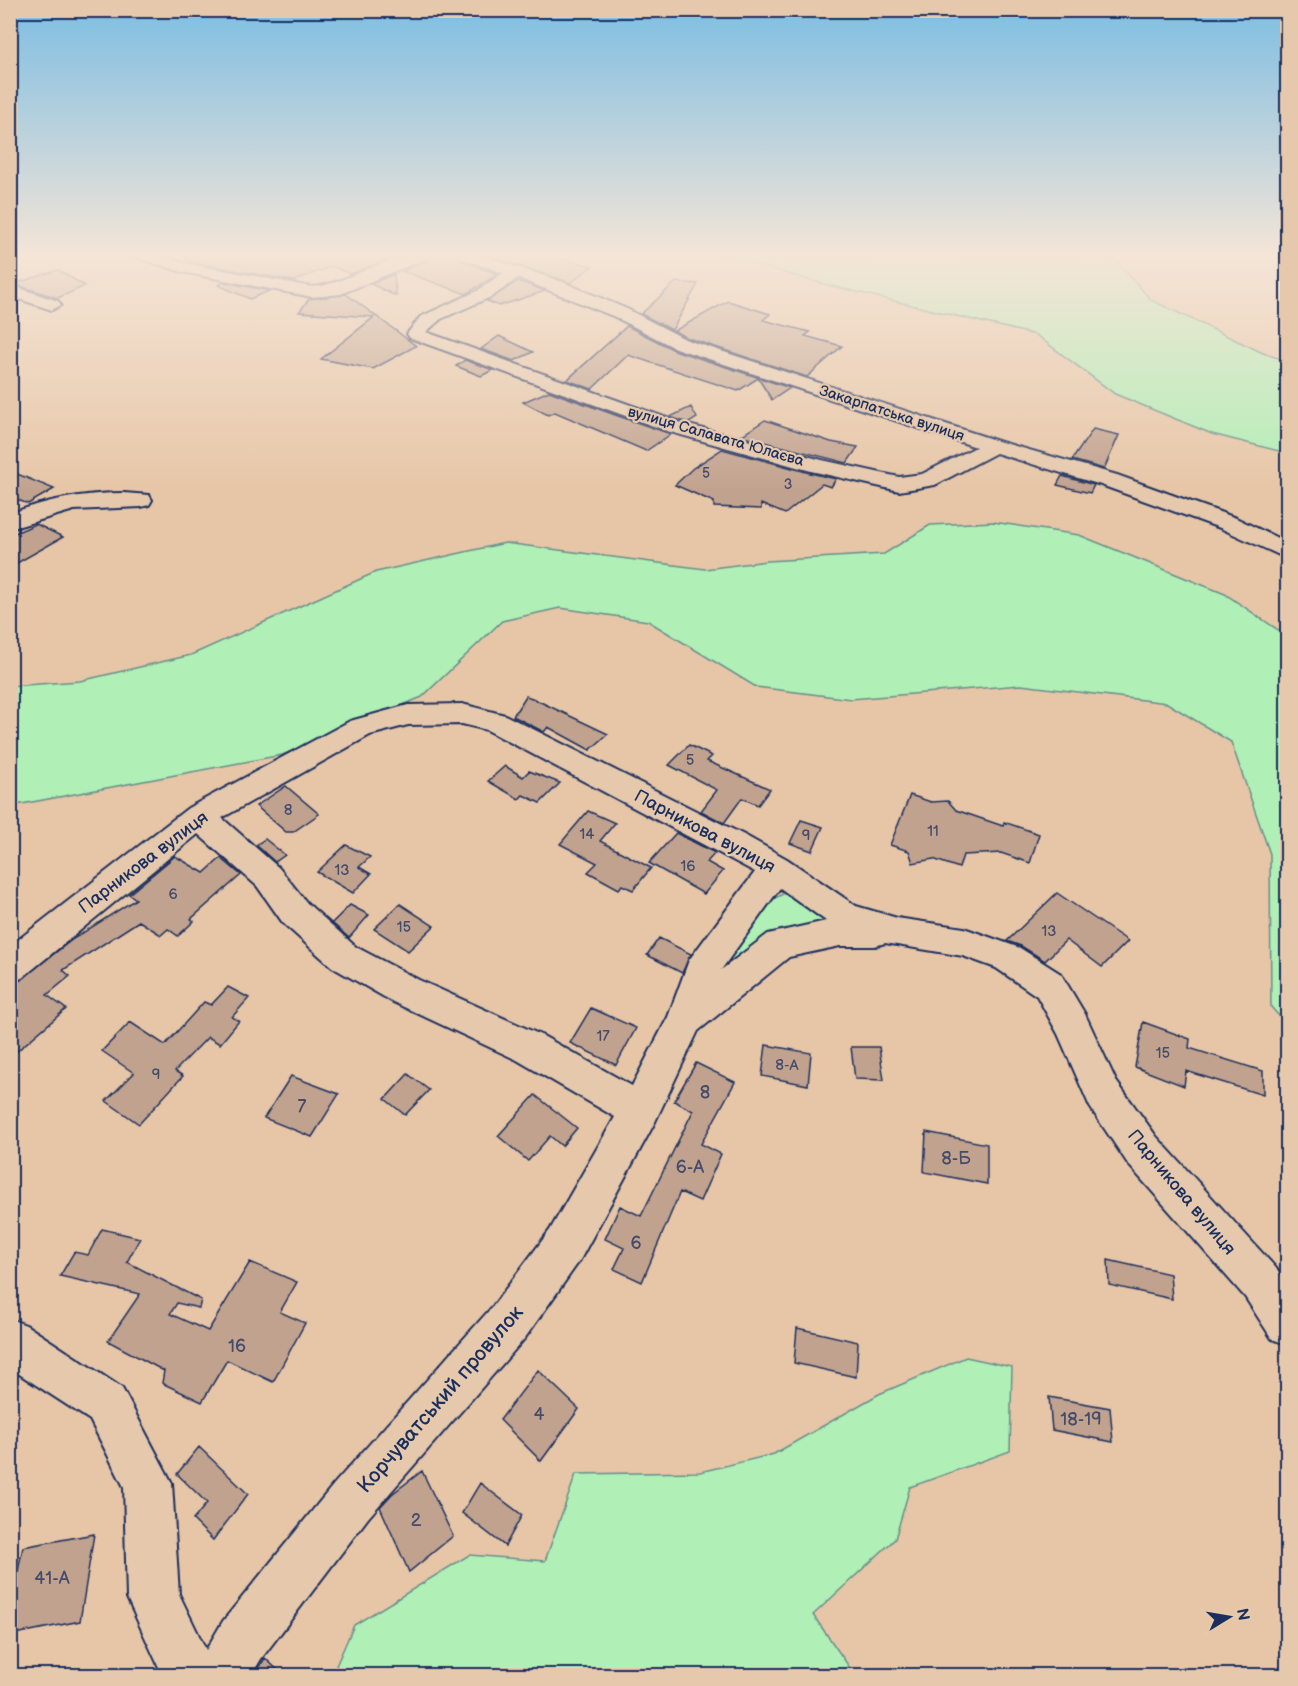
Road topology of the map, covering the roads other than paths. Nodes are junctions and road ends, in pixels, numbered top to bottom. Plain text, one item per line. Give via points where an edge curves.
1 (416, 334) edge
2 (661, 334) edge
3 (994, 446) junction
4 (141, 500) dead end
5 (10, 522) edge
6 (1287, 552) edge
7 (199, 816) junction
8 (776, 868) junction
9 (897, 932) junction
10 (10, 967) edge
11 (685, 1020) junction
12 (640, 1111) junction
13 (1287, 1323) edge
14 (10, 1341) edge
15 (191, 1676) edge
16 (221, 1676) edge

1 - 3 street, вулиця Салавата Юлаєва via 674,427 899,484 927,480
2 - 3 street, Закарпатська вулиця via 681,344
3 - 6 street, Закарпатська вулиця via 1109,480 1228,524
4 - 5 street via 82,500
7 - 8 street, Парникова вулиця via 360,728 408,715 462,714 495,722 543,745
7 - 10 street, Парникова вулиця
7 - 12 street via 268,877 295,913 344,957 406,991 530,1048
8 - 9 street, Парникова вулиця via 846,917
8 - 11 street, Корчуватський провулок via 701,971
9 - 11 street via 840,932 780,944
9 - 13 street, Парникова вулиця via 964,942 1008,958 1049,985 1103,1094 1142,1150 1260,1282
11 - 12 street, Корчуватський провулок
12 - 16 street, Корчуватський провулок via 565,1245 508,1322 351,1502 242,1640
14 - 15 street via 106,1404 147,1483 153,1598

